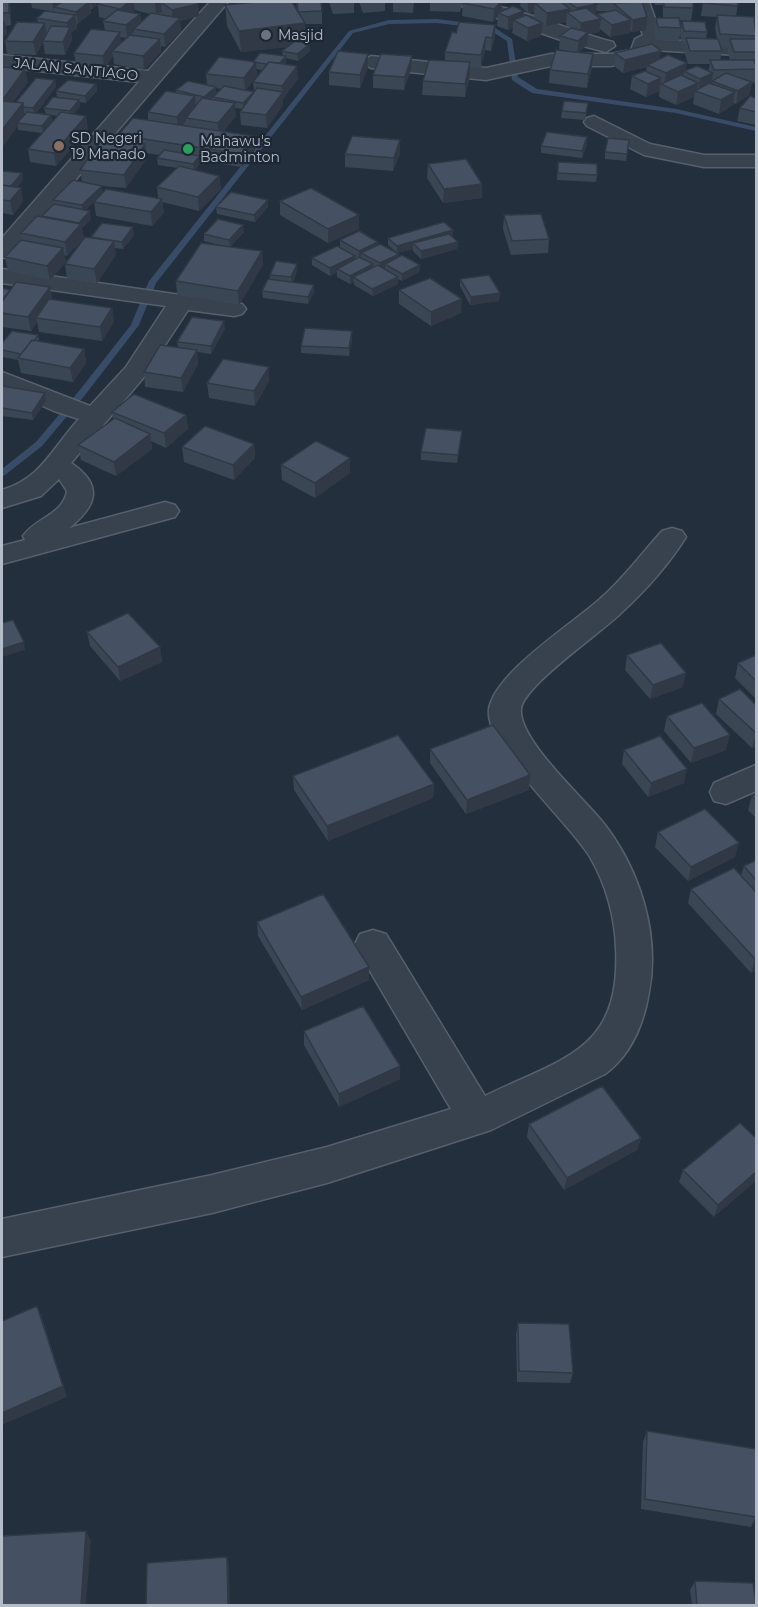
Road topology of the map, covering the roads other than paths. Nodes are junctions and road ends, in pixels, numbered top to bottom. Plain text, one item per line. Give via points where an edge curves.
1 (219, 2) edge
2 (468, 2) edge
3 (640, 2) edge
4 (646, 40) junction
5 (756, 50) edge
6 (2, 61) edge
7 (371, 62) dead end
8 (151, 77) junction
9 (594, 122) dead end
10 (756, 161) edge
11 (2, 250) edge
12 (2, 276) edge
13 (169, 300) junction
14 (234, 309) edge
15 (2, 379) edge
16 (93, 415) junction
17 (56, 465) junction
18 (2, 500) edge
19 (165, 511) dead end
20 (672, 537) dead end
21 (2, 549) edge
22 (2, 555) edge
23 (756, 777) edge
24 (726, 792) dead end
25 (373, 944) dead end
26 (477, 1118) junction
27 (2, 1238) edge

1 - 8 street
2 - 4 street via 603,46 624,47
3 - 4 street via 649,24
4 - 5 street via 653,45
4 - 7 street via 642,52 617,59 554,60 474,74
6 - 8 street, JALAN SANTIAGO
8 - 11 street
9 - 10 street via 644,149 704,161
12 - 13 street
13 - 14 street
13 - 16 street via 151,350
15 - 16 street
16 - 17 street
17 - 18 street via 37,487
17 - 21 street via 81,488 75,508 40,534
19 - 22 street
20 - 26 street via 611,607 519,684 510,696 504,716 521,749 600,844 616,877 631,926 636,962 624,1021 616,1039 600,1057
23 - 24 street
25 - 26 street
26 - 27 street via 327,1166

